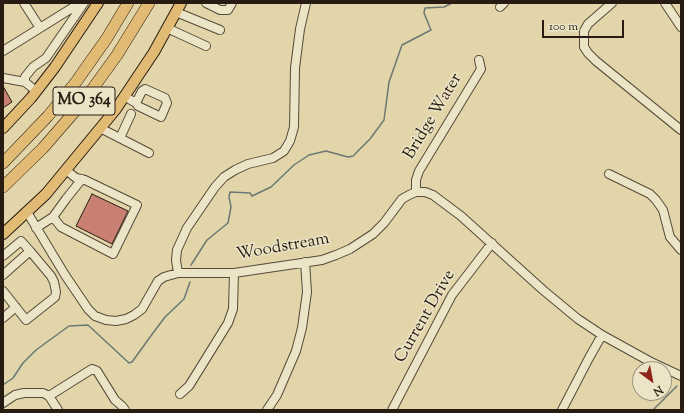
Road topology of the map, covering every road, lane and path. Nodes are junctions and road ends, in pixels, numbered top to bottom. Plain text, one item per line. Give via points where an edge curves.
1 (24, 3) edge
2 (80, 3) edge
3 (84, 3) edge
4 (98, 3) edge
5 (128, 3) edge
6 (149, 3) edge
7 (206, 3) edge
8 (232, 3) edge
9 (306, 3) edge
10 (612, 3) edge
11 (665, 3) edge
12 (178, 8) edge
13 (681, 27) edge
14 (40, 28) junction
15 (167, 28) junction
16 (220, 30) dead end
17 (206, 46) dead end
18 (3, 51) edge
19 (479, 60) dead end
20 (3, 78) edge
21 (25, 82) junction
22 (36, 91) junction
23 (124, 96) junction
24 (136, 103) dead end
25 (131, 114) dead end
26 (3, 128) edge
27 (100, 128) junction
28 (681, 130) edge
29 (120, 138) junction
30 (149, 153) dead end
31 (3, 163) edge
32 (66, 170) junction
33 (609, 174) dead end
34 (82, 179) junction
35 (3, 187) edge
36 (416, 192) junction
37 (28, 212) junction
38 (53, 217) junction
39 (36, 228) junction
40 (3, 234) edge
41 (492, 243) junction
42 (681, 250) edge
43 (30, 252) junction
44 (3, 256) edge
45 (305, 262) junction
46 (234, 272) junction
47 (178, 273) junction
48 (3, 275) edge
49 (3, 291) edge
50 (16, 307) junction
51 (3, 318) edge
52 (602, 335) junction
53 (681, 376) edge
54 (180, 394) dead end
55 (49, 396) junction
56 (3, 403) edge
57 (58, 410) edge
58 (125, 410) edge
59 (267, 410) edge
60 (392, 410) edge
61 (562, 410) edge

1 - 14 street
2 - 14 street
3 - 21 street via 46,58 25,77
4 - 22 main road via 67,51
5 - 31 highway, MO 364 via 76,82
6 - 35 highway, MO 364 via 117,55 83,102 43,148
7 - 8 street via 220,10 228,10
9 - 47 street via 297,52 294,127 290,141 284,151 273,158 235,170 215,187 186,228 177,250
10 - 28 street via 588,24 584,31 584,46 596,61
11 - 13 street
12 - 15 main road
12 - 16 street
14 - 18 street
15 - 17 street
15 - 23 main road
19 - 36 street, Bridge Water via 481,69 419,171
20 - 21 street
21 - 22 street
22 - 26 main road
23 - 24 street
23 - 27 main road
25 - 29 street
27 - 29 street
27 - 32 main road
29 - 30 street
32 - 34 street via 76,178
32 - 37 main road
33 - 42 street via 650,194 656,200 663,210 670,237
34 - 38 street
34 - 38 street via 137,205 113,254 61,227
36 - 41 street via 433,195
36 - 45 street, Woodstream via 402,199 384,223 363,241 336,255
37 - 39 street, Woodstream
37 - 40 main road
38 - 39 street
39 - 47 street, Woodstream via 88,309 95,316 106,320 116,321 134,315 146,303 158,282 164,277
41 - 52 street via 543,290
41 - 60 street, Current Drive via 452,295
43 - 44 street via 21,241
43 - 48 street
43 - 50 street via 51,276 56,288 55,297 26,320
45 - 46 street, Woodstream
45 - 59 street via 307,292 299,339 288,372
46 - 47 street, Woodstream
46 - 54 street via 233,308 228,323 189,386
49 - 50 street
50 - 51 street
52 - 53 street
52 - 61 street
55 - 56 street via 43,393 24,393 15,395
55 - 57 street
55 - 58 street via 94,370

